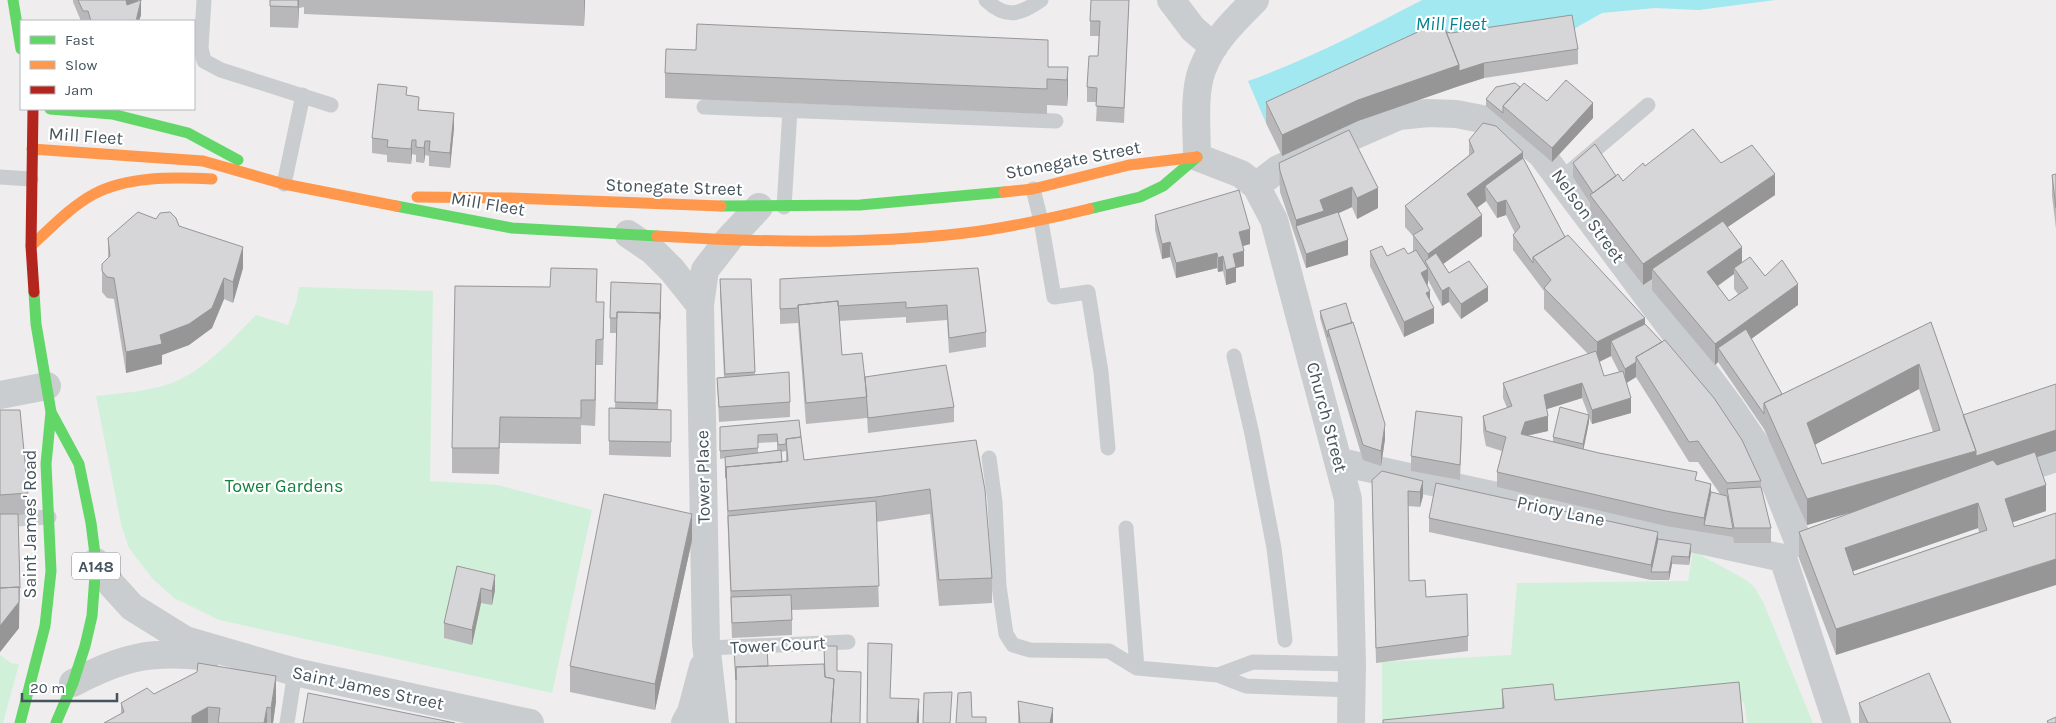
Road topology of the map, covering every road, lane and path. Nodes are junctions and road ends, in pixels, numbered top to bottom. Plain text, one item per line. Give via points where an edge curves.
1 (13, 0) edge
2 (204, 0) edge
3 (986, 0) edge
4 (1041, 0) edge
5 (1171, 0) edge
6 (1255, 0) edge
7 (20, 43) edge
8 (1214, 46) junction
9 (303, 95) junction
10 (331, 105) dead end
11 (1648, 105) dead end
12 (704, 107) dead end
13 (33, 110) edge
14 (62, 110) edge
15 (790, 110) junction
16 (1056, 121) dead end
17 (32, 149) junction
18 (1197, 157) junction
19 (0, 177) edge
20 (31, 179) junction
21 (1561, 179) junction
22 (284, 184) junction
23 (1256, 186) junction
24 (1032, 189) junction
25 (341, 196) junction
26 (772, 207) junction
27 (1041, 221) junction
28 (628, 234) junction
29 (729, 239) junction
30 (31, 246) junction
31 (700, 305) junction
32 (1234, 356) dead end
33 (0, 394) edge
34 (49, 399) junction
35 (1108, 448) dead end
36 (989, 458) dead end
37 (2056, 458) edge
38 (1340, 462) junction
39 (1982, 482) edge
40 (49, 517) junction
41 (0, 520) edge
42 (1126, 528) dead end
43 (1826, 534) edge
44 (1791, 550) junction
45 (96, 562) junction
46 (1285, 640) dead end
47 (848, 642) dead end
48 (708, 648) junction
49 (265, 665) junction
50 (1137, 668) junction
51 (295, 672) junction
52 (1218, 675) junction
53 (1352, 676) junction
54 (73, 683) junction
55 (20, 723) edge
56 (56, 723) edge
57 (287, 723) edge
58 (530, 723) edge
59 (685, 723) edge
60 (715, 723) edge
61 (1351, 723) edge
62 (1837, 723) edge

1 - 7 street
2 - 9 lane via 204,61 221,70
3 - 4 lane via 1002,12 1014,14
5 - 8 street via 1193,29
6 - 8 street
8 - 18 street via 1202,70 1196,105
9 - 10 lane
9 - 22 lane
11 - 21 lane
12 - 15 lane
13 - 17 street, A148
14 - 22 street, Mill Fleet via 112,114 188,133
15 - 16 lane
15 - 26 lane
17 - 20 street, Saint James' Road / A148
17 - 22 street, Mill Fleet via 203,162
18 - 23 street, Church Street via 1241,174
18 - 24 street, Stonegate Street via 1129,165
18 - 27 street via 1163,186 1140,197
19 - 20 lane
20 - 30 street, Saint James' Road / A148
21 - 23 street, Nelson Street via 1542,155 1509,127 1456,114 1428,114 1399,116 1278,169
21 - 44 street, Nelson Street via 1765,458
22 - 25 street, Mill Fleet
22 - 30 street via 187,177 116,186 95,193 74,207
23 - 38 street, Church Street via 1274,220
24 - 26 street, Stonegate Street via 860,205
24 - 27 lane
25 - 26 street, Stonegate Street
25 - 28 street, Mill Fleet via 512,228
26 - 29 street, Tower Place
27 - 29 street via 965,233 887,239
27 - 35 lane via 1054,297 1088,292
28 - 29 street, Mill Fleet
28 - 31 street via 660,257
29 - 31 street, Tower Place via 705,270
30 - 34 street, Saint James' Road / A148 via 36,324
31 - 48 street, Tower Place
32 - 46 lane via 1274,548
33 - 34 street
34 - 40 street, Saint James' Road / A148 via 46,464
34 - 45 street, Saint James' Road / A148 via 79,464
36 - 50 lane via 999,586 1006,634 1013,645 1030,650 1108,651
37 - 39 street
38 - 44 street, Priory Lane
38 - 53 street, Church Street via 1348,499
40 - 41 lane
40 - 55 street, Saint James' Road / A148 via 51,571 45,626
42 - 50 lane
43 - 44 street
44 - 62 street, Nelson Street
45 - 49 street, Saint James Street via 132,607 166,630 185,640
45 - 54 street, Saint James' Road / A148 via 92,616
47 - 48 lane, Tower Court
48 - 59 street, Tower Place via 692,712
48 - 60 street, Tower Place
49 - 51 street, Saint James Street
49 - 54 street, Saint James Street via 182,654 142,655
50 - 52 lane
51 - 57 lane
51 - 58 street, Saint James Street
52 - 53 lane via 1246,686
52 - 53 lane via 1253,662
53 - 61 street, Church Street
54 - 56 street, Saint James' Road / A148

